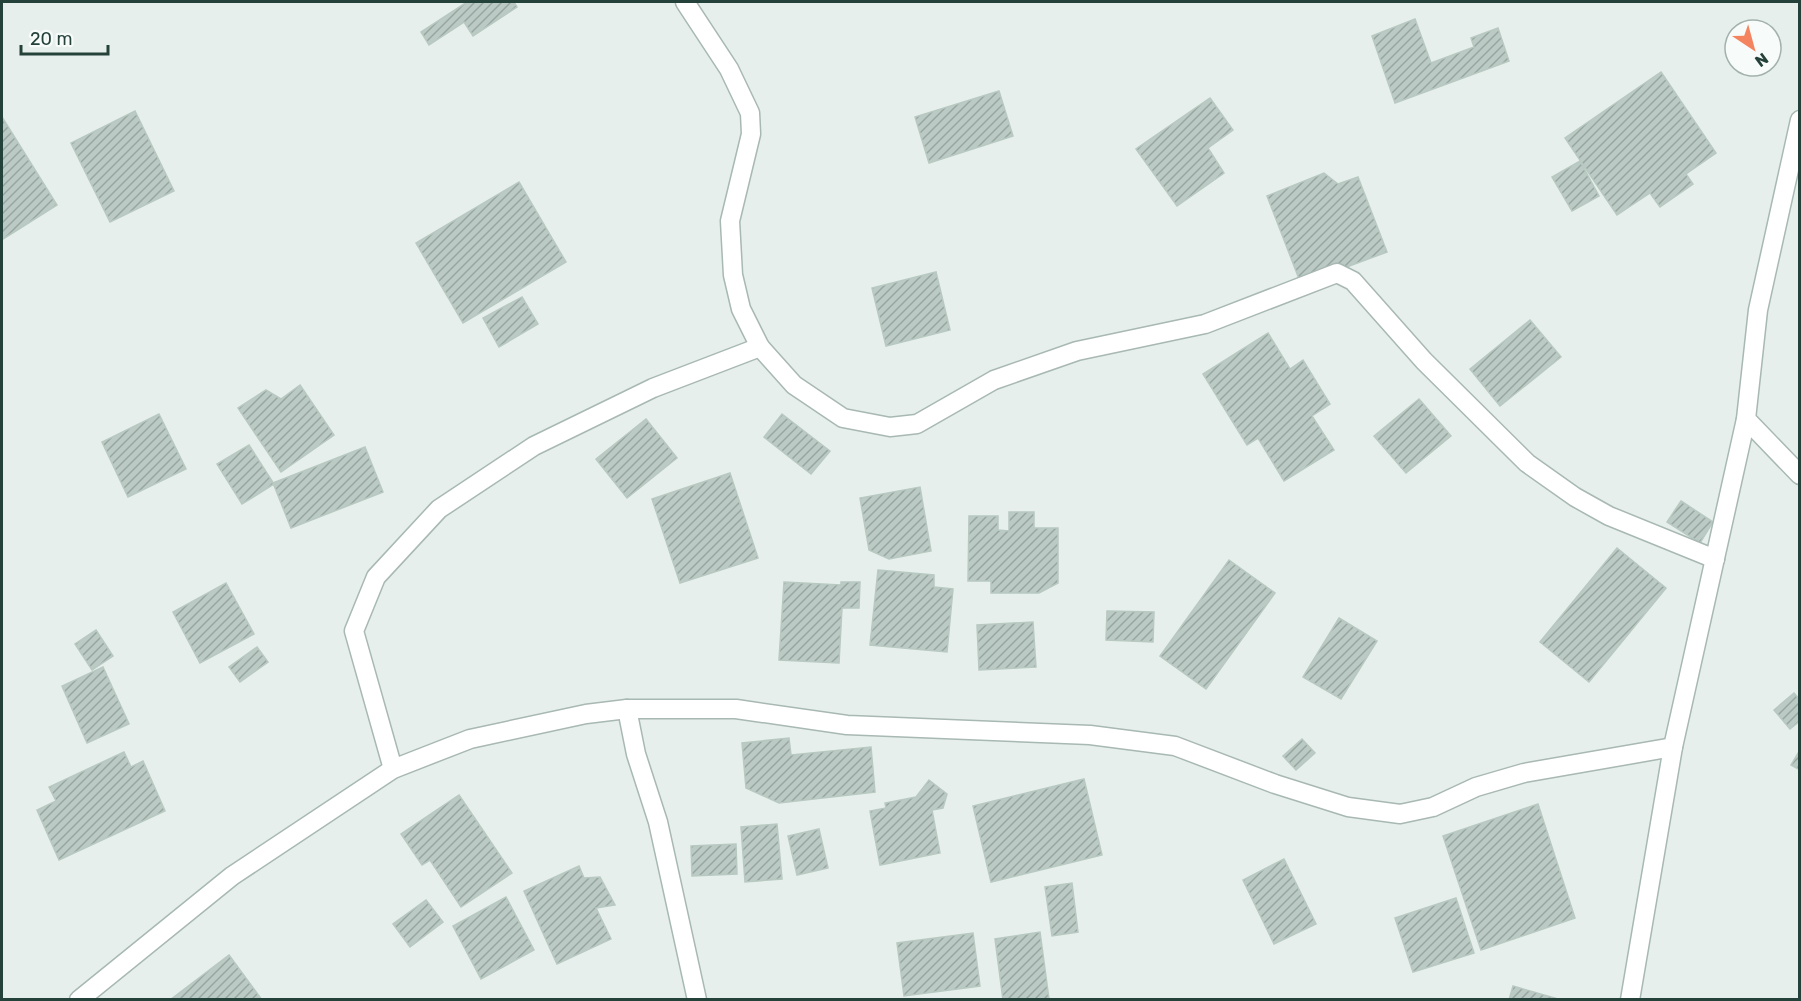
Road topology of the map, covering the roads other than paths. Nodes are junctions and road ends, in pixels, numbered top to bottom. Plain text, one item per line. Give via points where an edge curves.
1 (685, 2) edge
2 (1800, 120) edge
3 (760, 347) junction
4 (1746, 419) junction
5 (1800, 475) edge
6 (1715, 559) junction
7 (627, 709) junction
8 (1673, 747) junction
9 (393, 769) junction
10 (79, 999) edge
11 (697, 999) edge
12 (1630, 999) edge

1 - 3 street via 729,69 750,113 751,134 730,221 733,275 741,309
2 - 4 street via 1758,310
3 - 6 street via 794,385 843,418 890,426 917,424 993,380 1077,351 1205,324 1337,273 1353,281 1424,361 1527,463 1609,516
3 - 9 street via 653,388 534,446 439,509 376,577 354,631
4 - 5 street
4 - 6 street
6 - 8 street
7 - 8 street via 736,709 846,725 1090,735 1175,746 1348,807 1400,813 1433,807 1476,787 1524,773
7 - 9 street via 470,739
7 - 11 street via 636,754 658,822
8 - 12 street
9 - 10 street via 232,876

